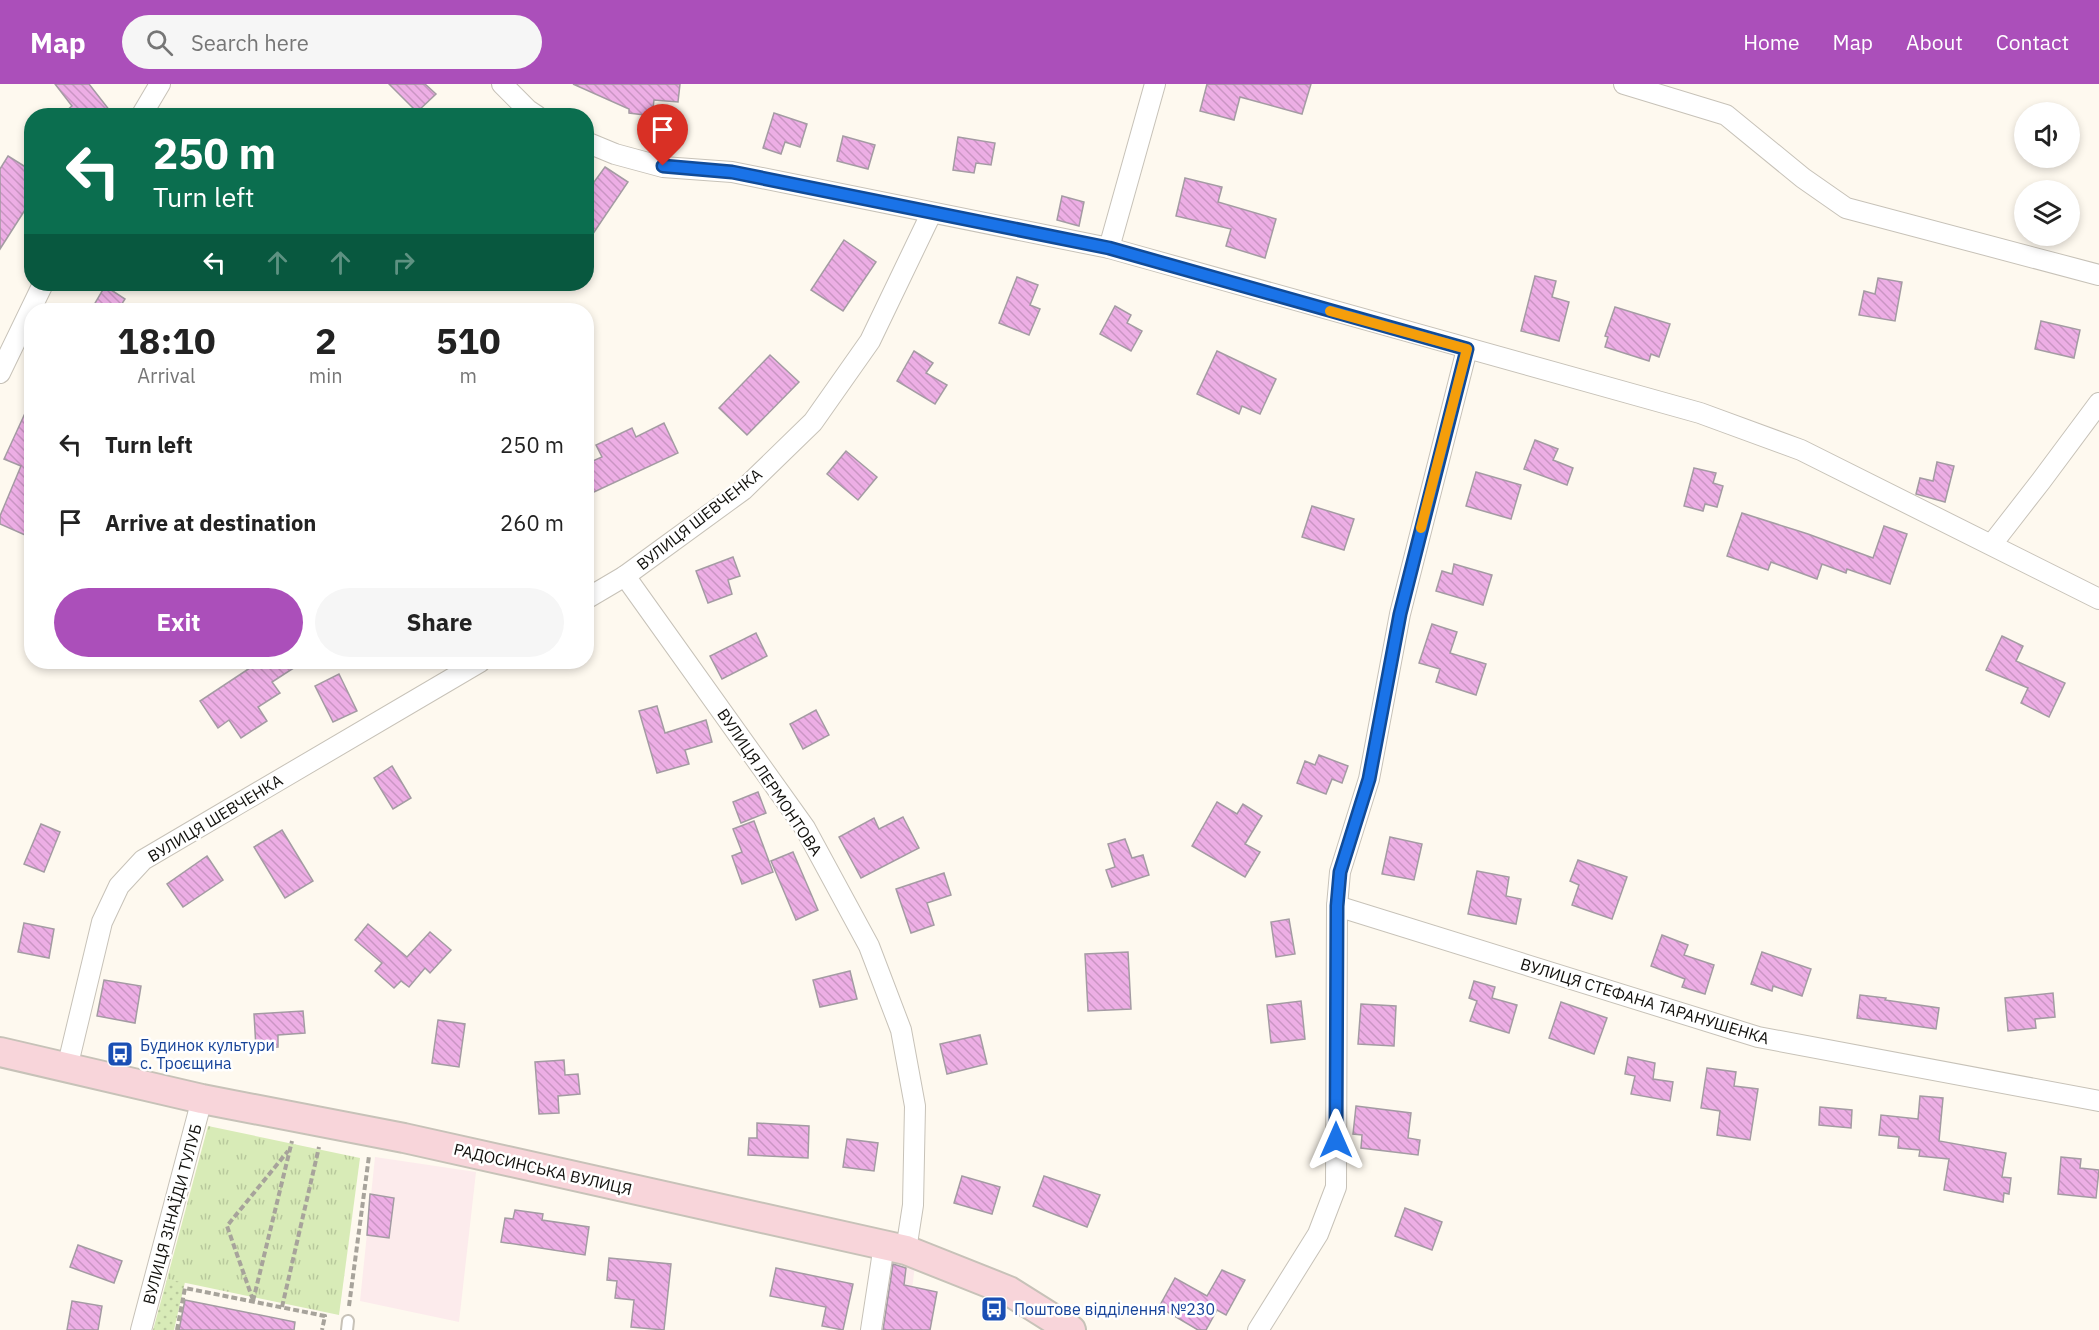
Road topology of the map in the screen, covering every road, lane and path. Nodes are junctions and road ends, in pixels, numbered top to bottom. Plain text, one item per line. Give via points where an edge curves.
1 (160, 84) edge
2 (502, 84) edge
3 (1155, 84) edge
4 (1624, 84) edge
5 (146, 108) edge
6 (526, 108) edge
7 (594, 145) edge
8 (931, 214) junction
9 (1109, 248) junction
10 (2099, 275) edge
11 (24, 323) edge
12 (1467, 349) junction
13 (0, 373) edge
14 (2099, 403) edge
15 (1992, 544) junction
16 (625, 576) junction
17 (594, 594) edge
18 (2099, 599) edge
19 (468, 669) edge
20 (1337, 906) junction
21 (0, 1052) edge
22 (67, 1068) junction
23 (202, 1099) junction
24 (2099, 1101) edge
25 (311, 1120) junction
26 (374, 1132) junction
27 (290, 1148) junction
28 (895, 1248) junction
29 (254, 1301) junction
30 (282, 1307) junction
31 (347, 1325) edge
32 (141, 1330) edge
33 (177, 1330) edge
34 (322, 1330) edge
35 (871, 1330) edge
36 (1071, 1330) edge
37 (1258, 1330) edge

1 - 5 street
2 - 6 street
3 - 9 street
4 - 10 street via 1726,115 1846,208
7 - 8 street via 663,166 732,172
8 - 9 street
8 - 16 street, ВУЛИЦЯ ШЕВЧЕНКА via 870,341 813,422 743,490
9 - 12 street
11 - 13 street
12 - 15 street via 1700,412 1802,450
12 - 20 street via 1400,614 1369,779 1340,872
14 - 15 street
15 - 18 street
16 - 17 street, ВУЛИЦЯ ШЕВЧЕНКА
16 - 28 street, ВУЛИЦЯ ЛЕРМОНТОВА via 805,828 869,946 901,1030 915,1106 913,1205
19 - 22 street, ВУЛИЦЯ ШЕВЧЕНКА via 143,860 119,886 102,922
20 - 24 street, ВУЛИЦЯ СТЕФАНА ТАРАНУШЕНКА via 1758,1037
20 - 37 street via 1336,1187 1318,1234
21 - 22 street, РАДОСИНСЬКА ВУЛИЦЯ
22 - 23 street, РАДОСИНСЬКА ВУЛИЦЯ
23 - 25 street, РАДОСИНСЬКА ВУЛИЦЯ
23 - 32 street, ВУЛИЦЯ ЗІНАЇДИ ТУЛУБ
25 - 26 street, РАДОСИНСЬКА ВУЛИЦЯ
25 - 27 path
25 - 30 path
26 - 28 street, РАДОСИНСЬКА ВУЛИЦЯ
26 - 31 path
27 - 29 path
27 - 29 path via 227,1226
28 - 35 street, ВУЛИЦЯ ЛЕРМОНТОВА
28 - 36 street, РАДОСИНСЬКА ВУЛИЦЯ via 1009,1291
29 - 30 path
29 - 33 path via 186,1288
30 - 34 path via 325,1316

